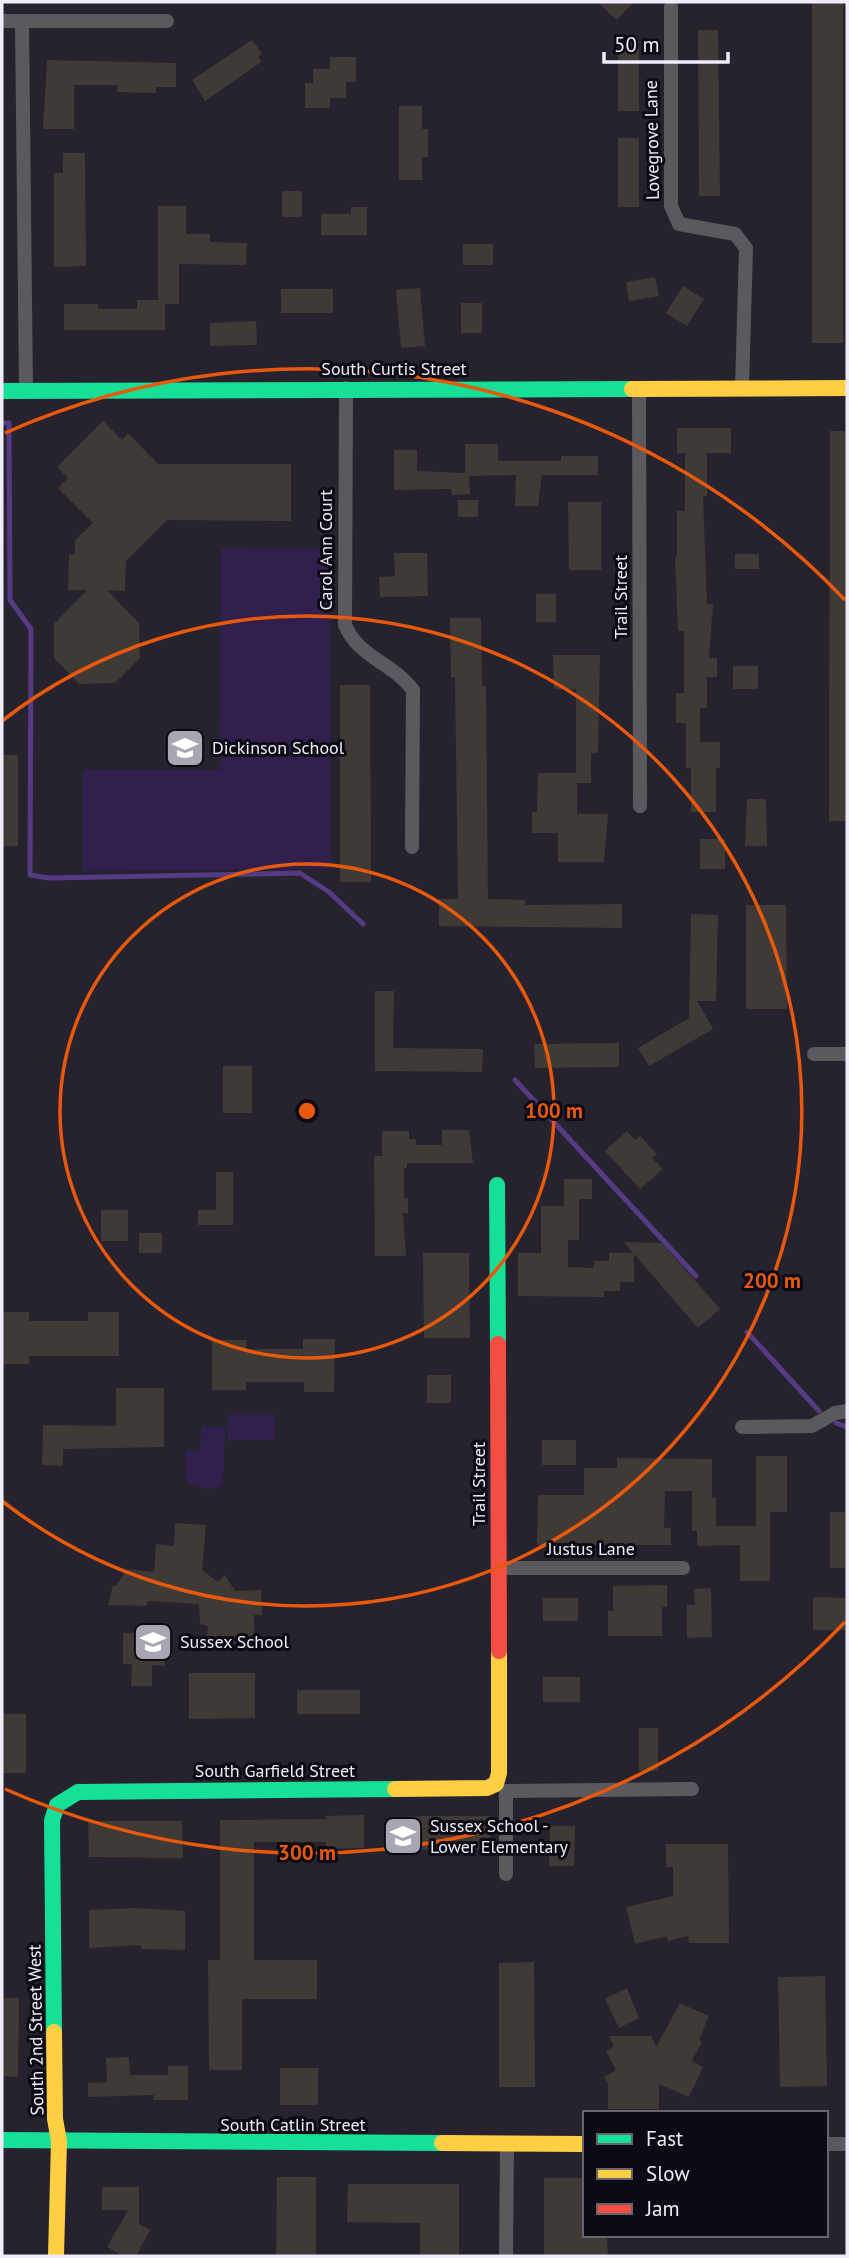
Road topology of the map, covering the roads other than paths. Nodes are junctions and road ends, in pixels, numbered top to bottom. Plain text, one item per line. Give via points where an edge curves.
1 (671, 6) dead end
2 (166, 20) dead end
3 (2, 21) edge
4 (22, 21) junction
5 (346, 388) junction
6 (741, 388) junction
7 (847, 388) edge
8 (639, 389) junction
9 (2, 391) edge
10 (26, 391) junction
11 (640, 806) dead end
12 (412, 847) dead end
13 (814, 1054) dead end
14 (847, 1054) edge
15 (497, 1185) dead end
16 (847, 1411) edge
17 (742, 1427) dead end
18 (499, 1568) junction
19 (683, 1568) dead end
20 (501, 1787) junction
21 (692, 1789) dead end
22 (57, 1805) joint
23 (506, 1874) dead end
24 (2, 2140) edge
25 (59, 2141) junction
26 (507, 2143) junction
27 (583, 2144) edge
28 (828, 2144) edge
29 (847, 2144) edge
30 (56, 2256) edge
31 (506, 2256) edge

1 - 6 street, Lovegrove Lane via 671,206 679,224 735,234 746,248
2 - 4 street
3 - 4 street
4 - 10 street
5 - 8 street, South Curtis Street
5 - 10 street, South Curtis Street
5 - 12 street, Carol Ann Court via 345,625 352,643 403,676 413,690
6 - 7 street, South Curtis Street
6 - 8 street, South Curtis Street
8 - 11 street, Trail Street
9 - 10 street, South Curtis Street
13 - 14 street
15 - 18 street, Trail Street
16 - 17 street via 815,1426
18 - 19 street, Justus Lane
18 - 20 street, Trail Street
20 - 21 street, South Garfield Street
20 - 22 street, South Garfield Street via 78,1792
20 - 23 street
22 - 25 street, South 2nd Street West via 52,1820 55,2119
24 - 25 street, South Catlin Street
25 - 26 street, South Catlin Street
25 - 30 street, South 2nd Street West
26 - 27 street, South Catlin Street
26 - 31 street
28 - 29 street

